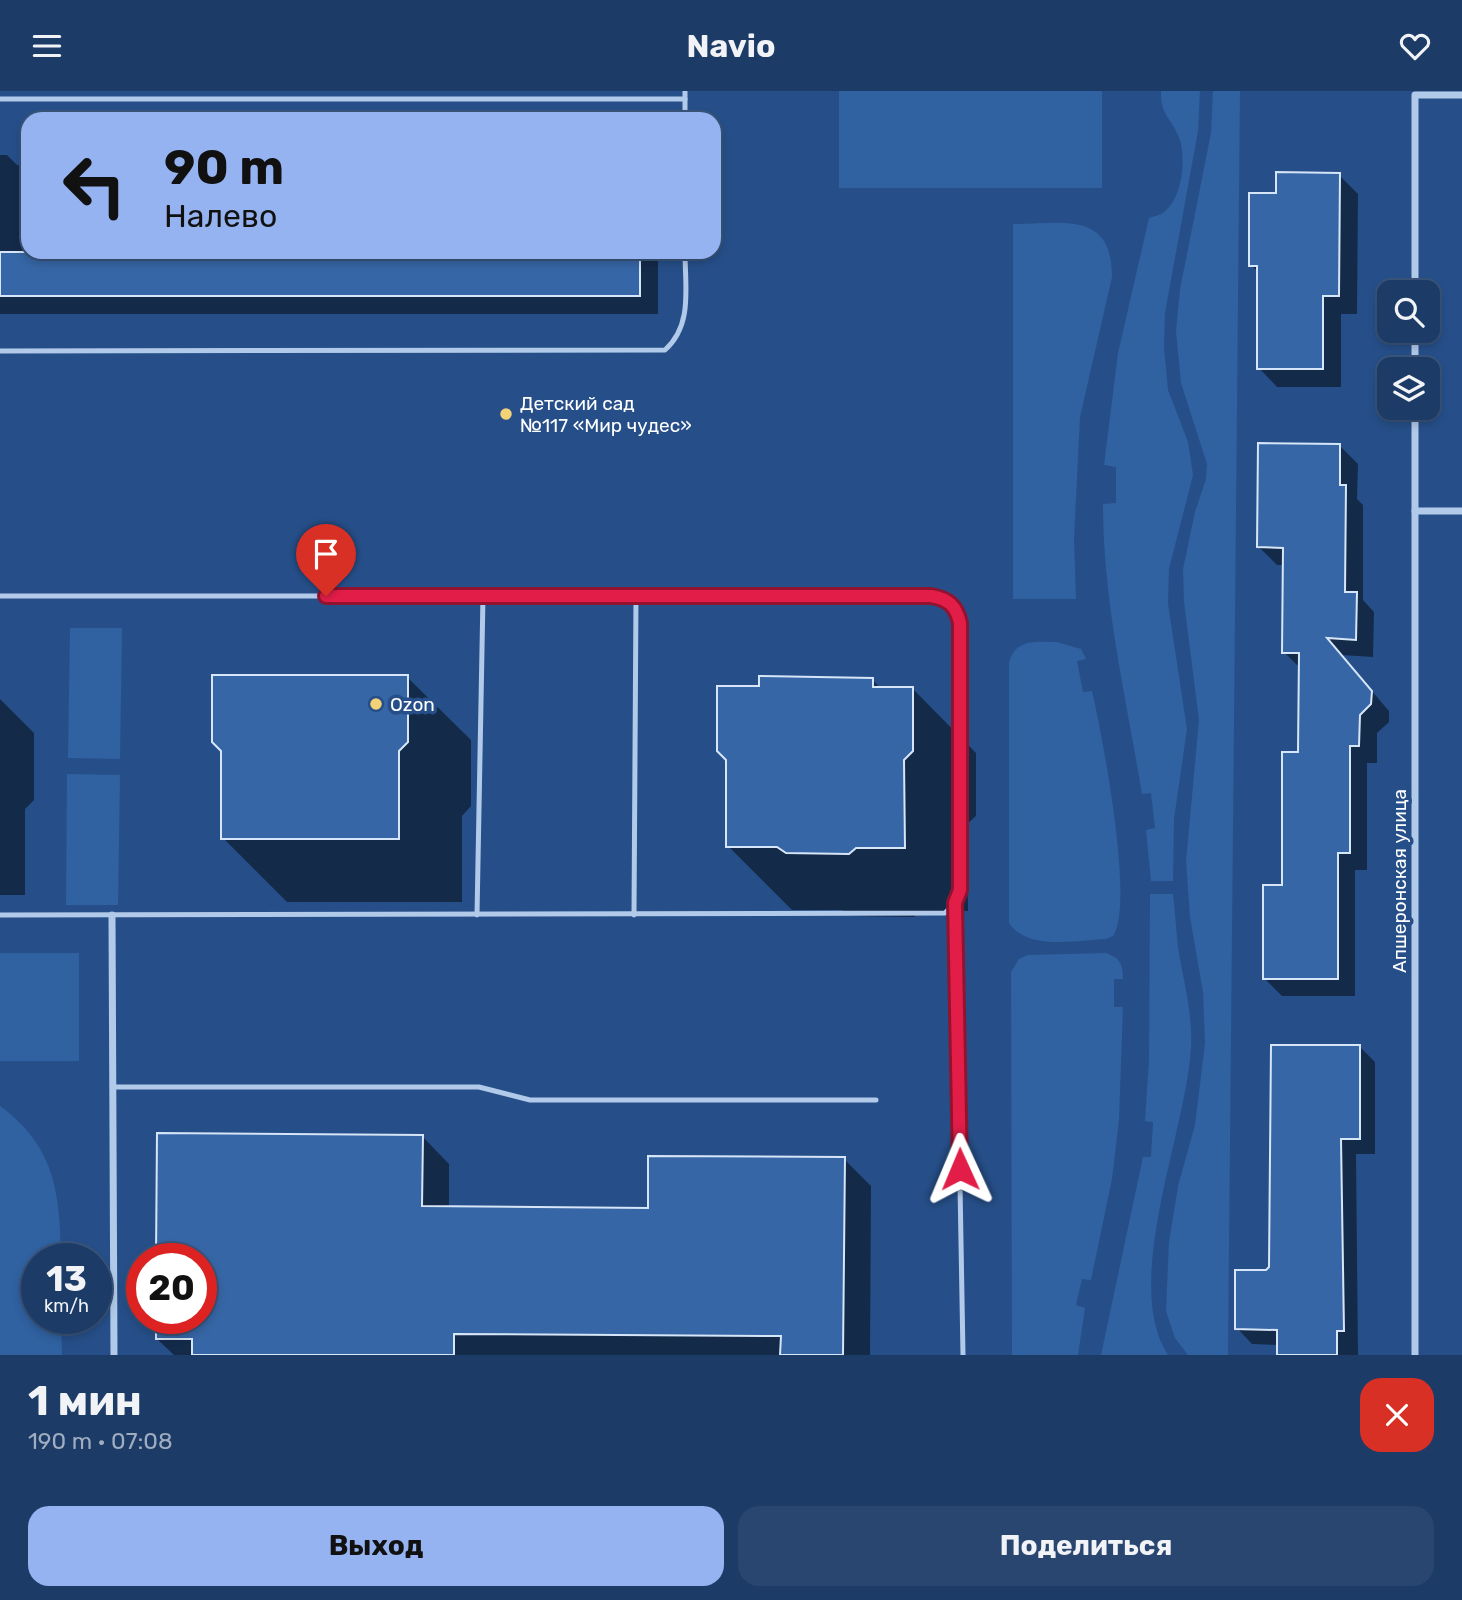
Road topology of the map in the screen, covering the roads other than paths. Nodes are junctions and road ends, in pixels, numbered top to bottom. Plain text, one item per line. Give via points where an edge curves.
1 (685, 91) edge
2 (1462, 95) edge
3 (0, 99) edge
4 (685, 99) junction
5 (685, 112) edge
6 (685, 259) edge
7 (1415, 280) edge
8 (0, 351) edge
9 (1415, 420) edge
10 (1415, 511) junction
11 (1462, 511) edge
12 (0, 596) edge
13 (483, 596) junction
14 (636, 596) junction
15 (955, 903) junction
16 (0, 915) edge
17 (112, 915) junction
18 (477, 915) junction
19 (634, 915) junction
20 (113, 1087) junction
21 (876, 1100) dead end
22 (114, 1355) edge
23 (963, 1355) edge
24 (1415, 1355) edge

1 - 4 lane
2 - 7 street via 1415,95
3 - 4 lane
4 - 5 lane
6 - 8 lane via 685,320 678,338 665,350
9 - 10 street, Апшеронская улица
10 - 11 street
10 - 24 street, Апшеронская улица
12 - 13 lane
13 - 14 lane
13 - 18 lane
14 - 15 lane via 946,599 957,610 960,623 960,890
14 - 19 lane
15 - 19 lane via 945,913 930,915
15 - 23 lane
16 - 17 lane
17 - 18 lane
17 - 20 street
18 - 19 lane
20 - 21 lane via 480,1087 530,1100
20 - 22 street

